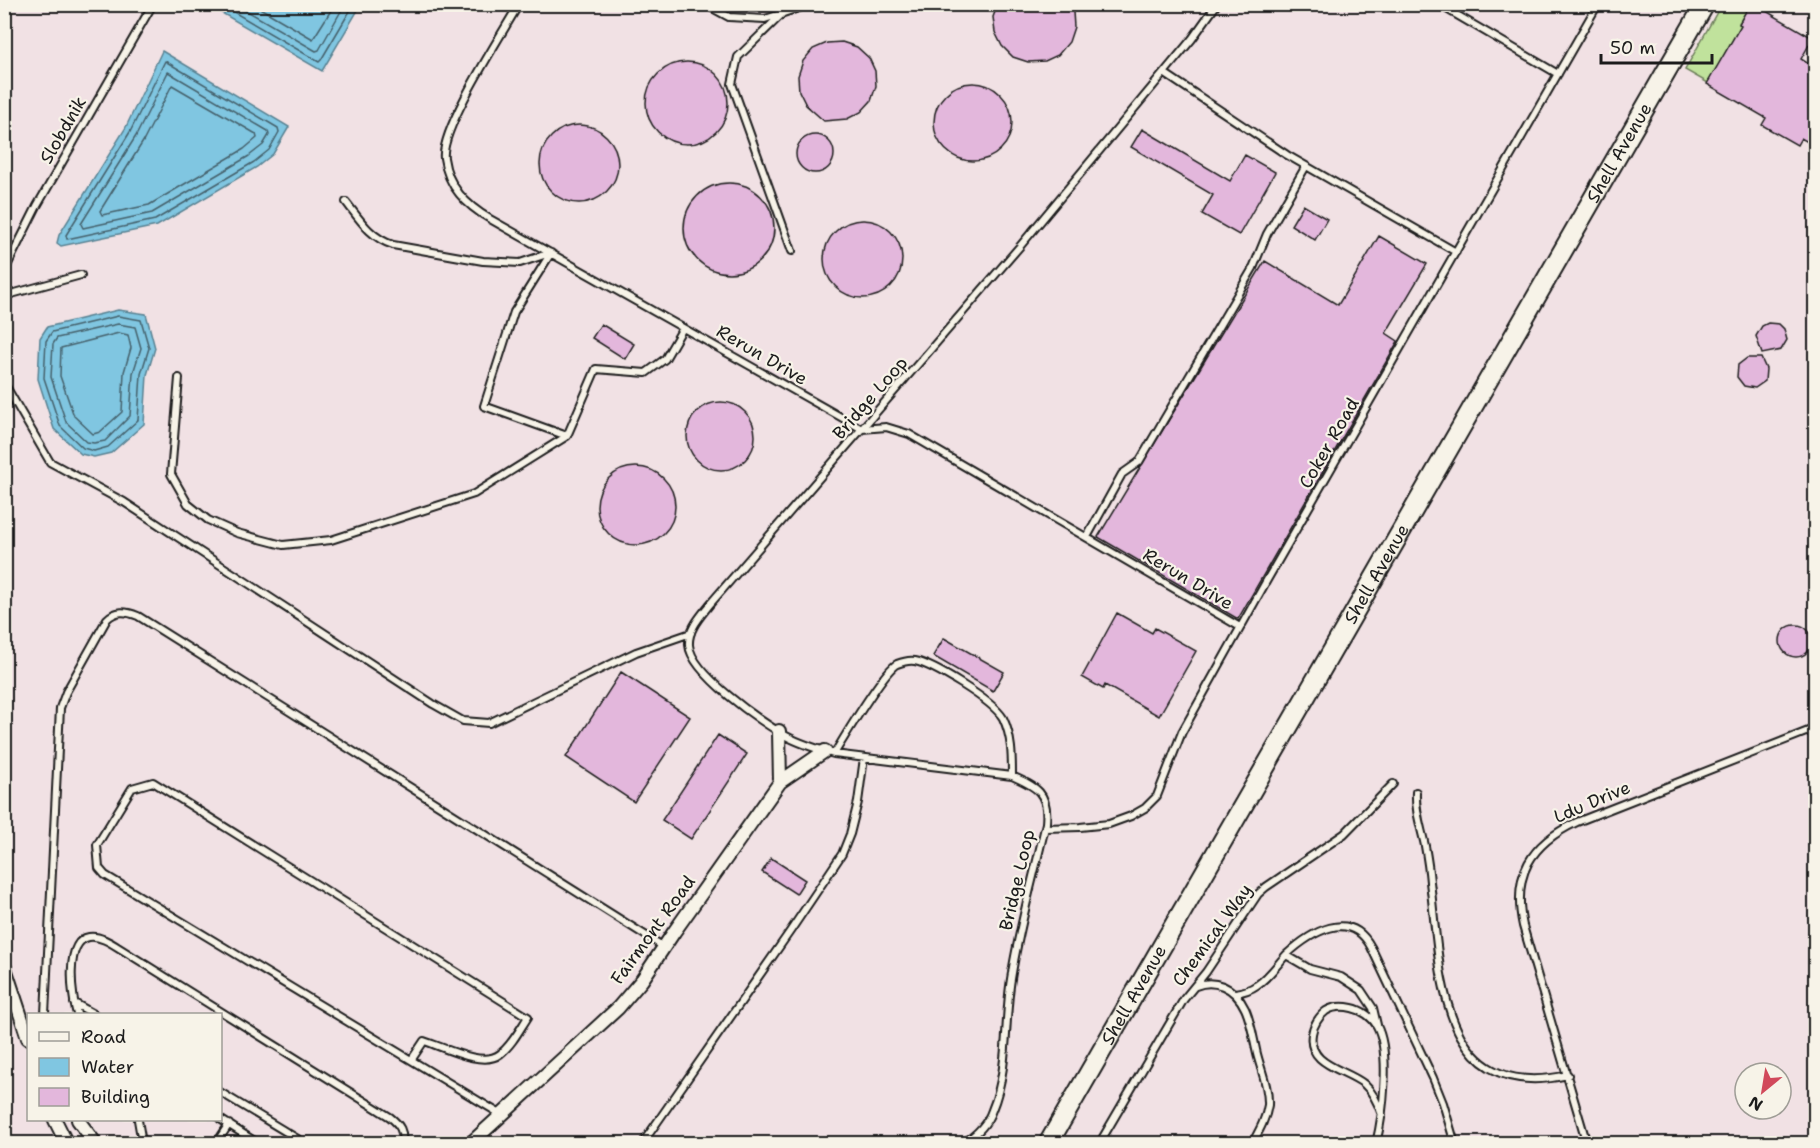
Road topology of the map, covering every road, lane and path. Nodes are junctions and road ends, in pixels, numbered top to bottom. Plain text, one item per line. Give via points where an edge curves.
1 (153, 4) edge
2 (519, 4) edge
3 (705, 4) edge
4 (811, 4) edge
5 (1217, 4) edge
6 (1438, 4) edge
7 (1598, 4) edge
8 (1705, 4) edge
9 (782, 14) junction
10 (1164, 73) junction
11 (1558, 74) junction
12 (1306, 166) junction
13 (346, 202) dead end
14 (792, 251) dead end
15 (1456, 252) junction
16 (551, 253) junction
17 (4, 272) edge
18 (81, 275) dead end
19 (4, 296) edge
20 (683, 327) junction
21 (179, 378) dead end
22 (4, 384) edge
23 (862, 429) junction
24 (567, 436) junction
25 (1087, 537) junction
26 (1240, 627) junction
27 (691, 633) junction
28 (1815, 728) edge
29 (779, 731) junction
30 (829, 753) junction
31 (864, 758) junction
32 (1012, 777) junction
33 (780, 782) junction
34 (1393, 784) dead end
35 (1416, 792) dead end
36 (1045, 828) junction
37 (664, 947) junction
38 (1287, 955) junction
39 (4, 965) edge
40 (1192, 988) junction
41 (1235, 993) junction
42 (74, 1002) junction
43 (45, 1013) edge
44 (77, 1013) edge
45 (92, 1013) edge
46 (1377, 1025) junction
47 (27, 1035) edge
48 (412, 1059) junction
49 (1568, 1075) junction
50 (222, 1093) edge
51 (502, 1114) junction
52 (1382, 1115) junction
53 (222, 1120) edge
54 (56, 1121) edge
55 (80, 1121) edge
56 (138, 1121) edge
57 (229, 1124) junction
58 (67, 1143) edge
59 (96, 1143) edge
60 (146, 1143) edge
61 (222, 1143) edge
62 (260, 1143) edge
63 (306, 1143) edge
64 (402, 1143) edge
65 (470, 1143) edge
66 (642, 1143) edge
67 (962, 1143) edge
68 (1048, 1143) edge
69 (1099, 1143) edge
70 (1252, 1143) edge
71 (1376, 1143) edge
72 (1455, 1143) edge
73 (1587, 1143) edge

1 - 17 lane, Slobdnik via 37,206
2 - 16 lane, Rerun Drive via 451,126 444,157 450,180 466,202
3 - 9 lane via 729,17 765,19
4 - 9 lane
5 - 10 lane, Bridge Loop
6 - 11 lane
7 - 11 lane, Coker Road
8 - 68 street, Shell Avenue
9 - 14 lane via 738,57 732,84
10 - 12 lane
10 - 23 lane, Bridge Loop
11 - 15 lane, Coker Road
12 - 15 lane
12 - 25 lane via 1267,234 1253,268 1139,462 1122,474
13 - 16 lane via 372,235 393,245 520,264
15 - 26 lane, Coker Road
16 - 20 lane, Rerun Drive
16 - 24 lane via 514,312 484,406
18 - 19 lane
20 - 23 lane, Rerun Drive
20 - 24 lane via 665,359 646,373 596,369
21 - 24 lane via 171,474 188,504 227,529 283,545 331,540 474,494
22 - 27 lane via 50,462 124,502 463,721 489,723 636,652
23 - 25 lane, Rerun Drive via 886,427 909,434
23 - 27 lane, Bridge Loop via 710,604
25 - 26 lane, Rerun Drive
26 - 36 lane, Coker Road via 1182,732 1156,796 1146,807 1108,824
27 - 29 lane, Bridge Loop via 689,646 702,671
28 - 49 lane, Ldu Drive via 1577,822 1558,831 1533,855 1522,880 1518,906
29 - 30 lane, Bridge Loop
29 - 33 street
30 - 31 lane, Bridge Loop
30 - 32 lane via 895,664 913,660 985,699 1002,716 1011,739
30 - 33 street, Fairmont Road
31 - 32 lane, Bridge Loop
31 - 66 lane via 858,802 842,854
32 - 36 lane, Bridge Loop via 1041,794 1046,809
33 - 37 street, Fairmont Road
34 - 40 lane, Chemical Way via 1344,834 1258,894
35 - 49 lane via 1446,1003 1464,1043 1485,1064 1516,1078 1551,1079
36 - 67 lane, Bridge Loop via 1011,980 998,1094 984,1125
37 - 43 lane via 138,616 121,612 107,619 60,708
37 - 51 street, Fairmont Road via 618,1008
38 - 41 lane via 1258,985
38 - 46 lane via 1310,969 1341,977 1361,990 1369,998
38 - 72 lane via 1310,937 1339,926 1357,929 1365,936 1433,1078
39 - 47 street
40 - 41 lane via 1214,983
40 - 69 lane, Chemical Way
41 - 70 lane via 1246,1012 1268,1103
42 - 44 lane
42 - 45 lane
42 - 64 lane via 76,948 81,940 90,937 109,942 390,1117 400,1125
46 - 52 lane via 1382,1041
46 - 52 lane via 1358,1009 1333,1007 1317,1020 1311,1040 1321,1060 1371,1091
48 - 48 lane via 105,875 99,868 97,845 132,788 153,782 528,1017 499,1056 483,1060 424,1041
48 - 51 lane
49 - 73 lane, Ldu Drive
50 - 63 lane
51 - 65 street, Fairmont Road
52 - 71 lane
53 - 57 lane
54 - 58 street
55 - 59 street
56 - 60 lane
57 - 61 lane via 218,1141
57 - 62 lane

